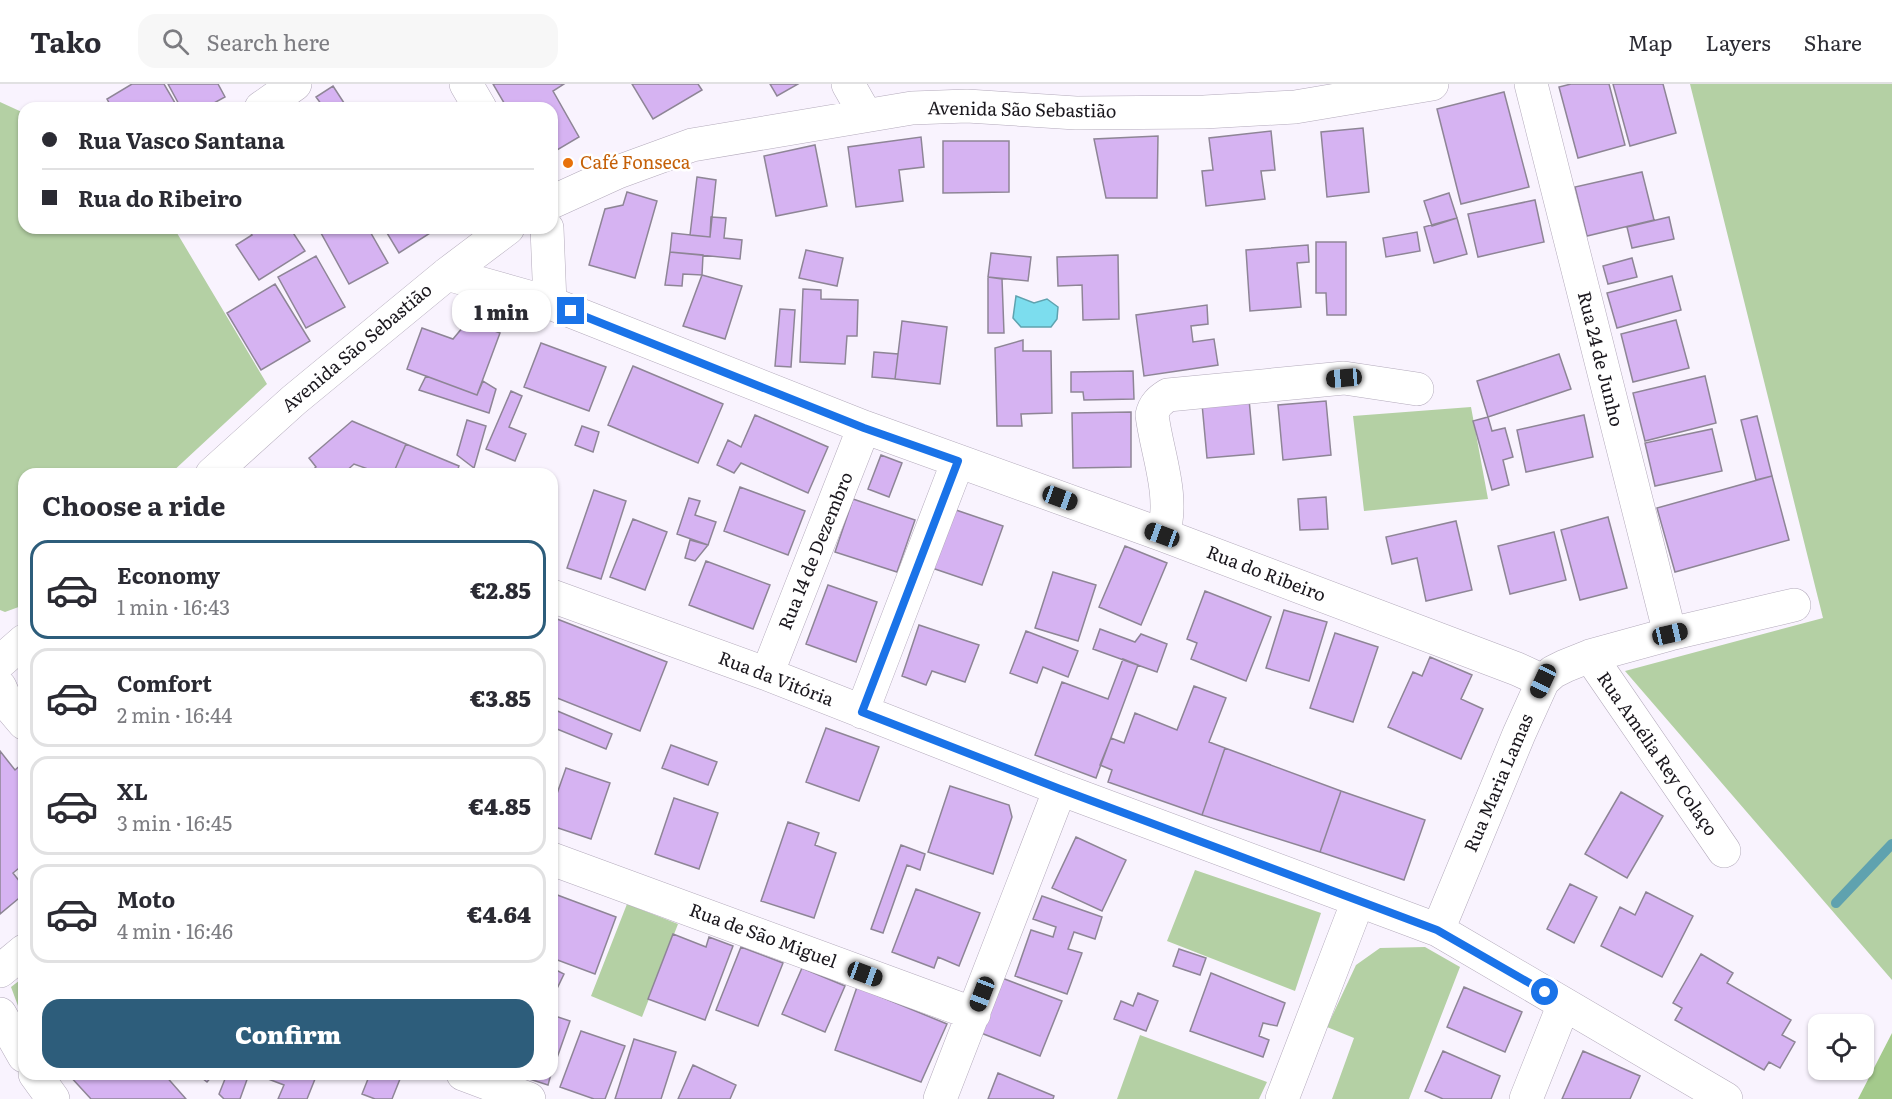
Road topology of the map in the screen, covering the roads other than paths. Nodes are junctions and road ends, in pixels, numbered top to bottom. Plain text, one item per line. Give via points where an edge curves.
1 (295, 84) edge
2 (466, 84) edge
3 (848, 84) edge
4 (1432, 84) edge
5 (1531, 84) edge
6 (1070, 98) edge
7 (270, 102) edge
8 (476, 102) edge
9 (865, 114) junction
10 (558, 199) edge
11 (499, 234) edge
12 (547, 234) edge
13 (447, 274) junction
14 (550, 303) junction
15 (1417, 389) dead end
16 (864, 428) junction
17 (958, 461) junction
18 (219, 468) edge
19 (1162, 535) junction
20 (558, 598) edge
21 (1794, 605) dead end
22 (1670, 634) junction
23 (18, 646) edge
24 (1590, 656) junction
25 (0, 662) edge
26 (767, 674) junction
27 (1543, 681) junction
28 (0, 687) edge
29 (862, 712) junction
30 (18, 716) edge
31 (1060, 789) junction
32 (1725, 851) dead end
33 (558, 861) edge
34 (1358, 901) junction
35 (1437, 930) junction
36 (18, 956) edge
37 (0, 971) edge
38 (1564, 1004) junction
39 (0, 1014) edge
40 (974, 1014) junction
41 (18, 1046) edge
42 (39, 1080) edge
43 (479, 1080) edge
44 (53, 1099) edge
45 (529, 1099) edge
46 (940, 1099) edge
47 (1282, 1099) edge
48 (1526, 1099) edge
49 (1726, 1099) edge

1 - 7 street
2 - 8 street
3 - 9 street
4 - 6 street, Avenida São Sebastião via 1295,107 1164,113
5 - 22 street, Rua 24 de Junho
6 - 9 street, Avenida São Sebastião
9 - 10 street, Avenida São Sebastião via 692,145
11 - 13 street, Avenida São Sebastião
12 - 14 street
13 - 14 street, Rua do Ribeiro
13 - 18 street, Avenida São Sebastião via 294,400
14 - 16 street, Rua do Ribeiro
15 - 19 street via 1344,378 1168,394 1160,399 1152,415 1168,502
16 - 17 street, Rua do Ribeiro
16 - 26 street, Rua 14 de Dezembro
17 - 19 street, Rua do Ribeiro
17 - 29 street
19 - 27 street, Rua do Ribeiro
20 - 26 street, Rua da Vitória
21 - 22 street
22 - 24 street
23 - 25 street
24 - 27 street via 1559,669
24 - 32 street, Rua Amélia Rey Colaço
26 - 29 street, Rua da Vitória
27 - 35 street, Rua Maria Lamas
28 - 30 street
29 - 31 street, Rua da Vitória
31 - 34 street, Rua da Vitória
31 - 40 street
33 - 40 street, Rua de São Miguel
34 - 35 street, Rua da Vitória
34 - 47 street
35 - 38 street, Rua da Vitória
36 - 37 street
38 - 48 street
38 - 49 street, Rua da Vitória
39 - 41 street
40 - 46 street
42 - 44 street
43 - 45 street

